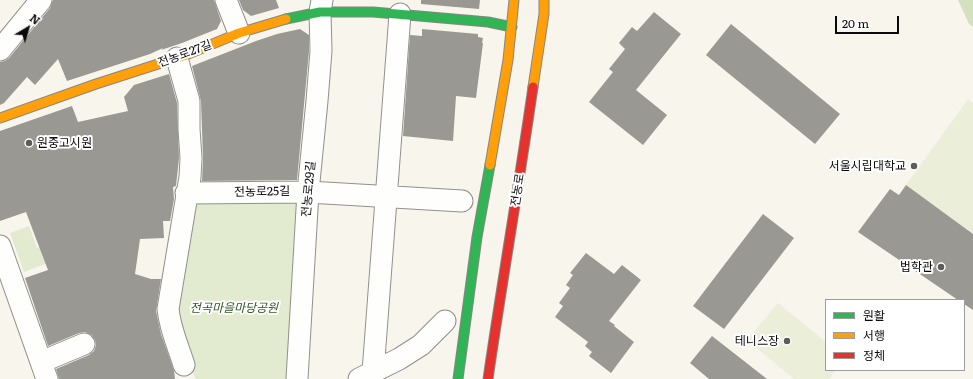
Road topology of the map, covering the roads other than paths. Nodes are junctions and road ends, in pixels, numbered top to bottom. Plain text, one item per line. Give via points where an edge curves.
1 (41, 0) edge
2 (226, 0) edge
3 (514, 0) edge
4 (544, 0) edge
5 (321, 6) edge
6 (372, 6) edge
7 (400, 14) junction
8 (512, 26) junction
9 (239, 33) junction
10 (0, 50) edge
11 (177, 58) junction
12 (0, 118) edge
13 (308, 192) junction
14 (186, 193) junction
15 (387, 196) junction
16 (505, 198) dead end
17 (518, 200) junction
18 (462, 202) dead end
19 (0, 246) edge
20 (445, 321) dead end
21 (84, 344) dead end
22 (184, 365) dead end
23 (44, 370) edge
24 (366, 376) edge
25 (297, 379) edge
26 (458, 379) edge
27 (488, 379) edge

1 - 10 street
2 - 9 street
3 - 8 main road
4 - 17 main road, 전농로
5 - 6 main road, 전농로27길
5 - 9 main road, 전농로27길
5 - 13 street, 전농로29길 via 321,50
6 - 7 main road, 전농로27길
7 - 8 main road, 전농로27길
7 - 15 street
8 - 26 main road via 489,196 477,238
9 - 11 main road, 전농로27길
11 - 12 main road, 전농로27길
11 - 14 street via 190,107 191,158
13 - 14 street, 전농로25길
13 - 15 street, 전농로25길
13 - 25 street, 전농로29길
14 - 22 street via 168,309
15 - 18 street, 전농로25길
15 - 24 street
16 - 17 main road
17 - 27 main road, 전농로 via 504,270
19 - 23 street
20 - 24 street via 421,345
21 - 23 street

